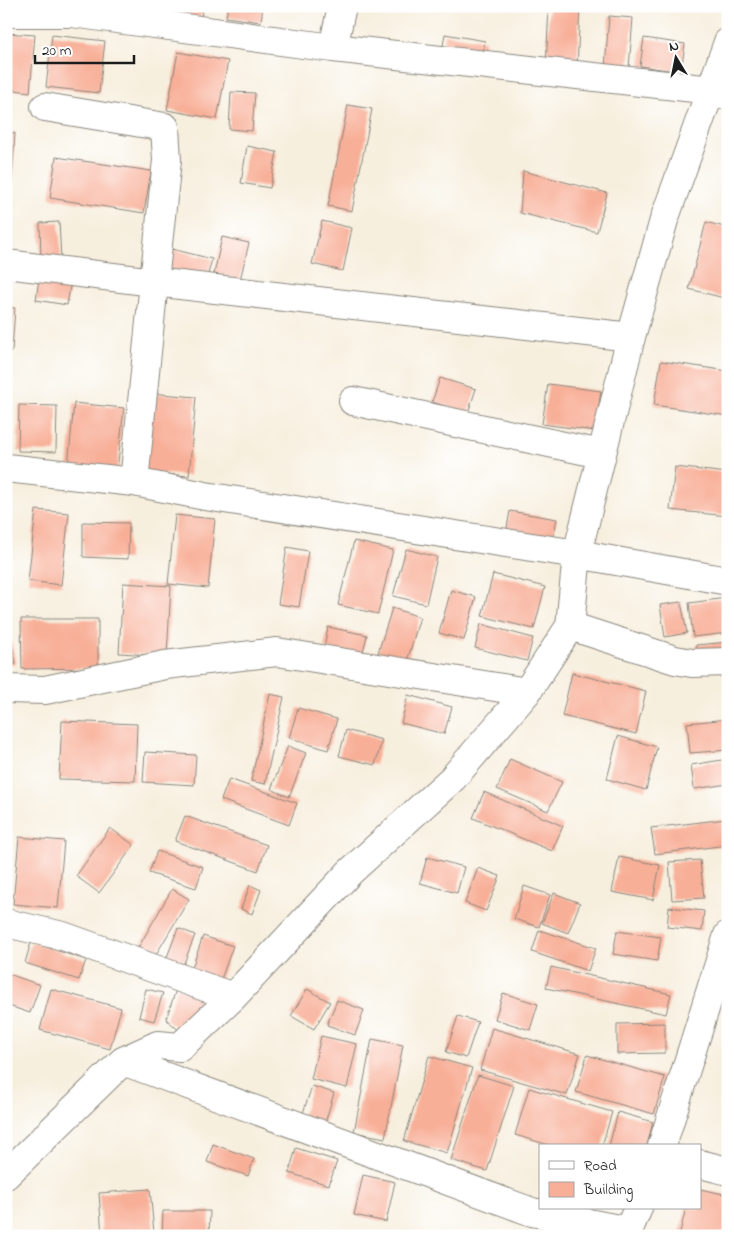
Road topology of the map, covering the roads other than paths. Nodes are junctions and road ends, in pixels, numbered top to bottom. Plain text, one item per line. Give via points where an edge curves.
1 (342, 6) edge
2 (6, 13) edge
3 (728, 42) edge
4 (333, 48) junction
5 (720, 93) edge
6 (45, 107) dead end
7 (6, 264) edge
8 (154, 282) junction
9 (631, 337) junction
10 (353, 401) dead end
11 (601, 454) junction
12 (6, 468) edge
13 (134, 482) junction
14 (577, 554) junction
15 (728, 581) edge
16 (570, 626) junction
17 (728, 662) edge
18 (6, 689) edge
19 (527, 692) junction
20 (6, 923) edge
21 (728, 935) edge
22 (234, 997) junction
23 (123, 1061) junction
24 (663, 1144) edge
25 (702, 1164) edge
26 (728, 1171) edge
27 (6, 1174) edge
28 (631, 1225) edge

1 - 4 street
2 - 4 street via 72,13
3 - 5 street
4 - 5 street
5 - 9 street via 664,220
6 - 8 street via 165,127 167,160
7 - 8 street
8 - 9 street
8 - 13 street
9 - 11 street
10 - 11 street
11 - 14 street
12 - 13 street
13 - 14 street
14 - 15 street
14 - 16 street
16 - 17 street via 675,660
16 - 19 street
18 - 19 street via 45,690 165,665 276,652
19 - 22 street via 453,778 350,872
20 - 22 street via 63,936
21 - 24 street
22 - 23 street via 180,1047 158,1044
23 - 27 street
23 - 28 street via 532,1212
25 - 26 street

